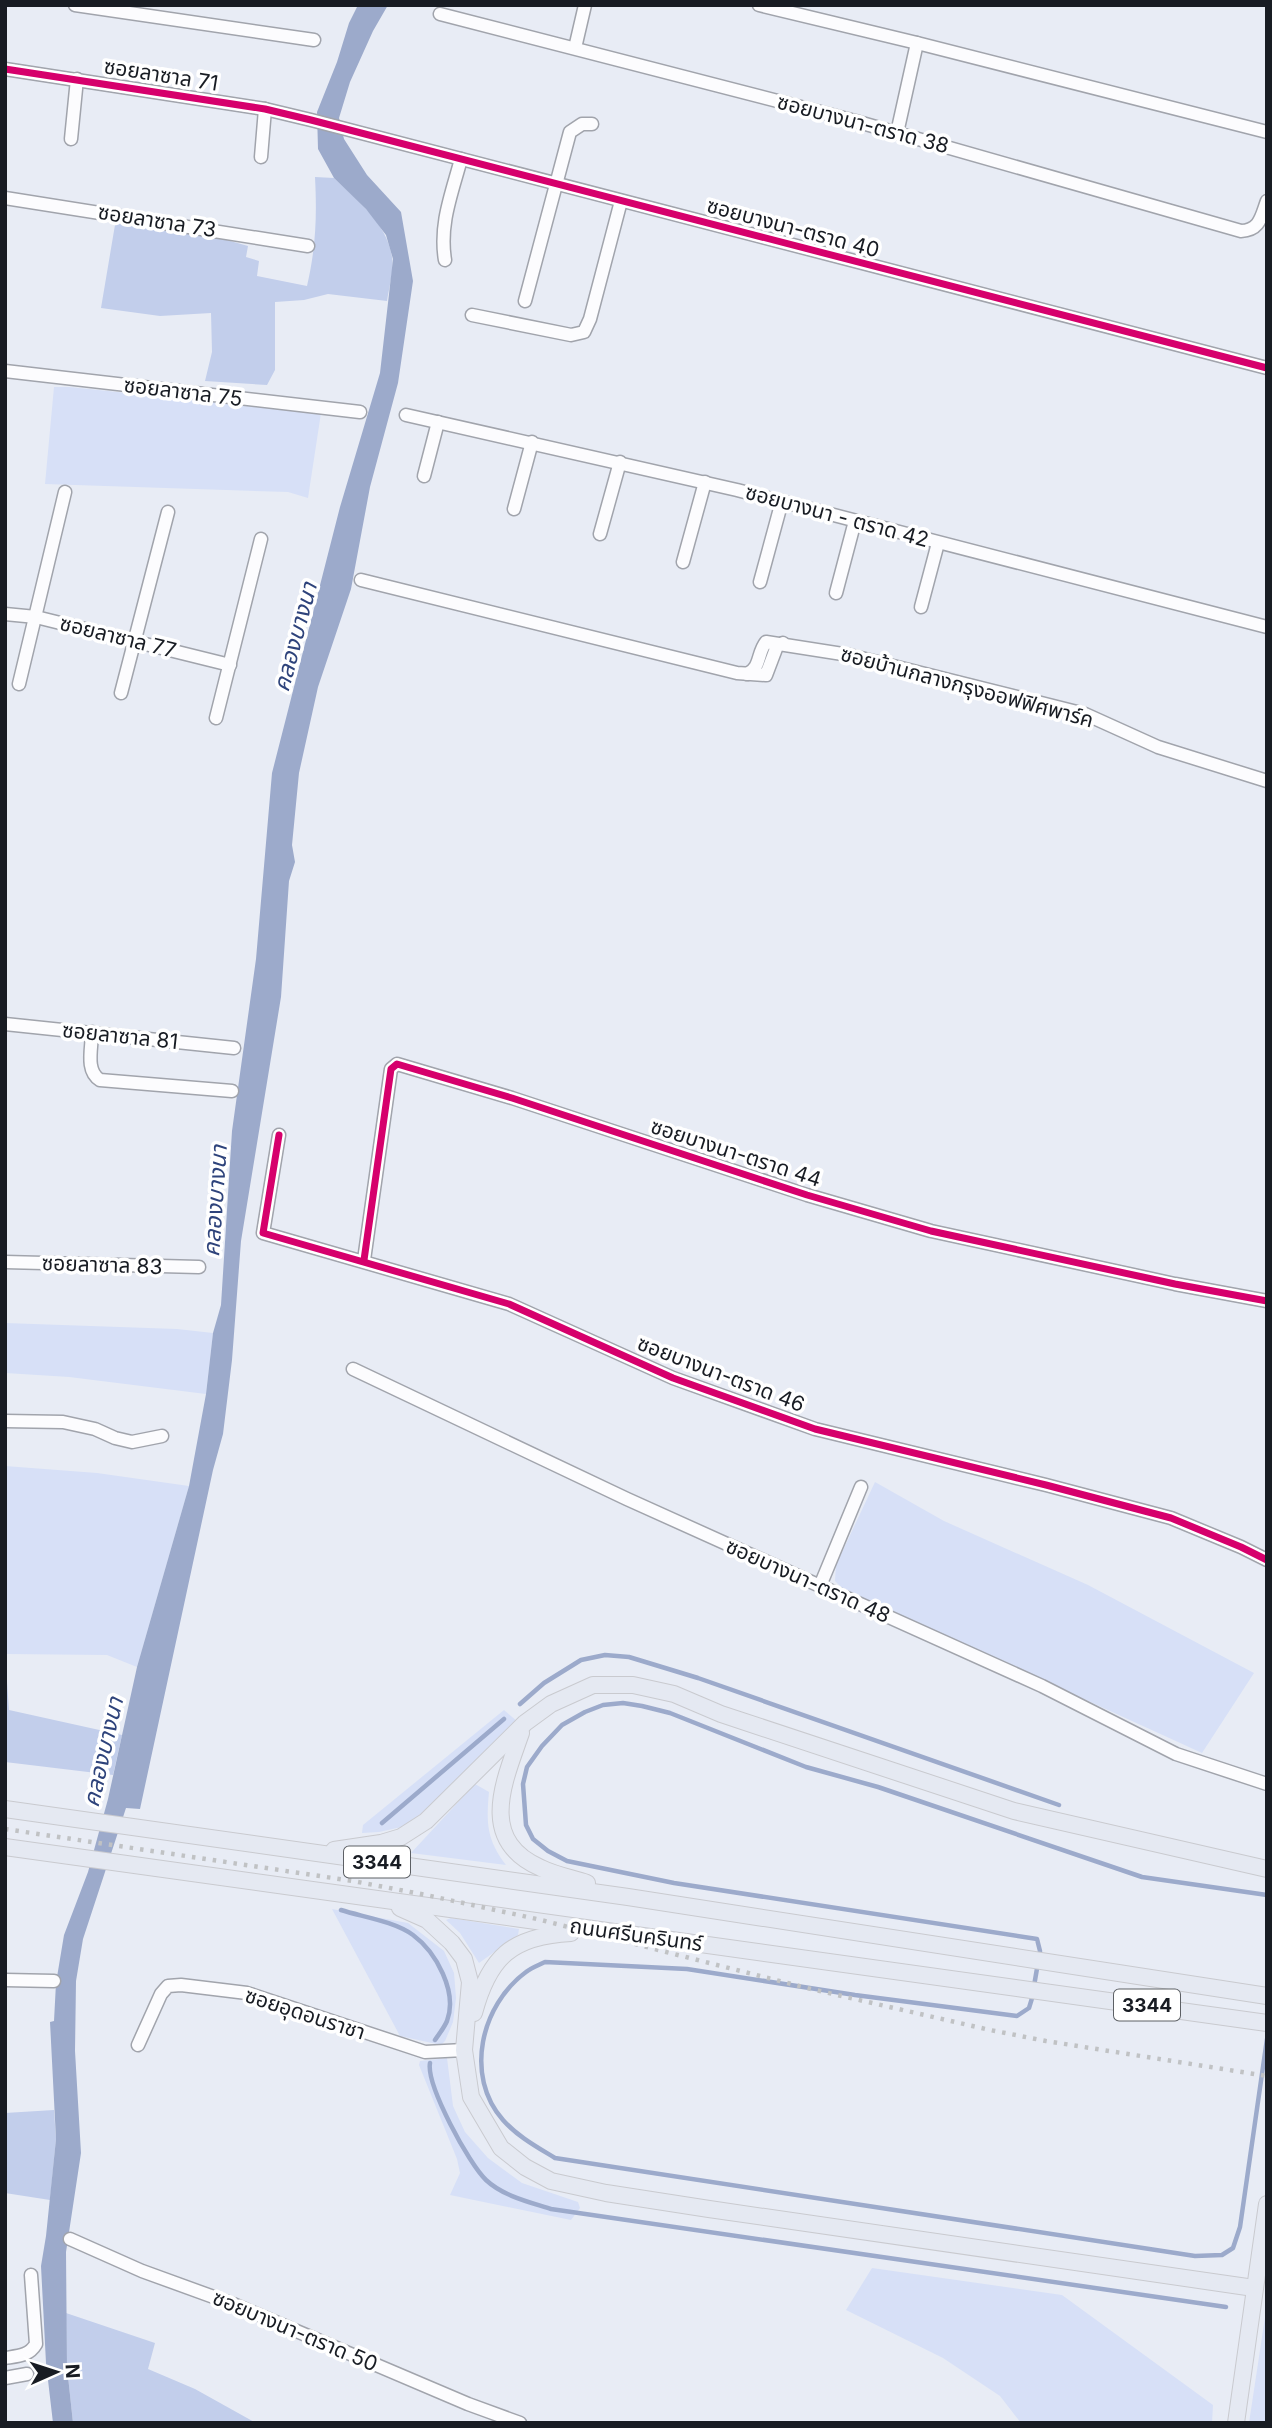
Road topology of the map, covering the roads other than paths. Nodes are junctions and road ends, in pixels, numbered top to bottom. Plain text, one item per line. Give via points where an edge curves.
1 (75, 5) edge
2 (585, 5) edge
3 (759, 5) edge
4 (440, 14) dead end
5 (314, 40) dead end
6 (918, 43) junction
7 (575, 48) junction
8 (5, 69) edge
9 (77, 79) junction
10 (265, 109) junction
11 (311, 120) joint
12 (592, 124) dead end
13 (1267, 132) edge
14 (897, 133) junction
15 (71, 139) dead end
16 (261, 157) dead end
17 (461, 159) junction
18 (556, 184) junction
19 (5, 198) edge
20 (621, 201) junction
21 (1267, 201) edge
22 (308, 246) dead end
23 (445, 260) dead end
24 (525, 300) dead end
25 (472, 314) dead end
26 (1267, 368) edge
27 (5, 371) edge
28 (360, 412) dead end
29 (406, 415) dead end
30 (438, 422) junction
31 (533, 442) junction
32 (620, 462) junction
33 (424, 476) dead end
34 (705, 482) junction
35 (65, 492) dead end
36 (782, 502) junction
37 (514, 509) dead end
38 (168, 512) dead end
39 (855, 521) junction
40 (600, 534) dead end
41 (261, 539) dead end
42 (938, 543) junction
43 (683, 562) dead end
44 (361, 580) dead end
45 (760, 582) dead end
46 (836, 593) dead end
47 (921, 607) dead end
48 (5, 614) edge
49 (36, 617) junction
50 (1267, 627) edge
51 (135, 641) junction
52 (230, 665) junction
53 (19, 684) dead end
54 (121, 693) dead end
55 (216, 718) dead end
56 (1267, 782) edge
57 (5, 1024) edge
58 (92, 1032) junction
59 (234, 1048) dead end
60 (232, 1091) dead end
61 (279, 1135) dead end
62 (364, 1260) junction
63 (5, 1262) edge
64 (199, 1267) dead end
65 (1267, 1301) edge
66 (353, 1369) dead end
67 (5, 1421) edge
68 (162, 1436) dead end
69 (861, 1487) dead end
70 (1267, 1560) edge
71 (820, 1586) junction
72 (523, 1727) junction
73 (1267, 1784) edge
74 (8, 1809) edge
75 (5, 1847) edge
76 (314, 1853) junction
77 (1267, 1869) edge
78 (628, 1897) junction
79 (385, 1901) junction
80 (606, 1931) junction
81 (5, 1980) edge
82 (54, 1981) dead end
83 (1267, 1996) edge
84 (1267, 2022) edge
85 (465, 2044) junction
86 (138, 2045) dead end
87 (1267, 2204) edge
88 (70, 2239) dead end
89 (31, 2275) dead end
90 (1254, 2288) junction
91 (5, 2358) edge
92 (27, 2374) dead end
93 (5, 2378) edge
94 (520, 2423) edge
95 (1236, 2423) edge

1 - 5 street
2 - 7 street
3 - 6 street
4 - 7 street, ซอยบางนา-ตราด 38
6 - 13 street
6 - 14 street
7 - 14 street, ซอยบางนา-ตราด 38
8 - 9 street, ซอยลาซาล 71
9 - 10 street, ซอยลาซาล 71
9 - 15 street
10 - 11 street, ซอยลาซาล 71
10 - 16 street
11 - 17 street, ซอยบางนา-ตราด 40
12 - 18 street via 570,132
14 - 21 street, ซอยบางนา-ตราด 38 via 1241,231 1259,224
17 - 18 street, ซอยบางนา-ตราด 40
17 - 23 street via 443,223
18 - 20 street, ซอยบางนา-ตราด 40
18 - 24 street
19 - 22 street, ซอยลาซาล 73
20 - 25 street via 584,332 571,335
20 - 26 street, ซอยบางนา-ตราด 40
27 - 28 street, ซอยลาซาล 75
29 - 30 street, ซอยบางนา - ตราด 42
30 - 31 street, ซอยบางนา - ตราด 42
30 - 33 street
31 - 32 street, ซอยบางนา - ตราด 42
31 - 37 street
32 - 34 street, ซอยบางนา - ตราด 42
32 - 40 street
34 - 36 street, ซอยบางนา - ตราด 42
34 - 43 street
35 - 49 street
36 - 39 street, ซอยบางนา - ตราด 42
36 - 45 street
38 - 51 street
39 - 42 street, ซอยบางนา - ตราด 42
39 - 46 street
41 - 52 street
42 - 47 street
42 - 50 street, ซอยบางนา - ตราด 42
44 - 56 street, ซอยบ้านกลางกรุงออฟฟิศพาร์ค via 747,674 766,675 777,646 783,643 849,655 1085,714 1158,747
48 - 49 street, ซอยลาซาล 77
49 - 51 street, ซอยลาซาล 77
49 - 53 street
51 - 52 street, ซอยลาซาล 77
51 - 54 street
52 - 55 street
57 - 58 street, ซอยลาซาล 81
58 - 59 street, ซอยลาซาล 81
58 - 60 street via 90,1070 100,1080
61 - 62 street, ซอยบางนา-ตราด 46 via 263,1233
62 - 65 street, ซอยบางนา-ตราด 44 via 390,1069 397,1064 931,1231
62 - 70 street, ซอยบางนา-ตราด 46 via 509,1304 673,1378 815,1429 1171,1518
63 - 64 street, ซอยลาซาล 83
66 - 71 street, ซอยบางนา-ตราด 48
67 - 68 street via 63,1422 132,1442
69 - 71 street
71 - 73 street, ซอยบางนา-ตราด 48 via 1042,1686 1175,1754
72 - 76 main road via 426,1821 401,1837
72 - 77 main road via 551,1704 593,1685 633,1685 674,1694 721,1714 1014,1811
72 - 78 main road via 501,1790 500,1820 510,1846 539,1868
74 - 76 main road, ถนนศรีนครินทร์ / 3344
75 - 79 main road, ถนนศรีนครินทร์ / 3344
76 - 78 main road, ถนนศรีนครินทร์ / 3344
78 - 83 main road, ถนนศรีนครินทร์ / 3344
79 - 80 main road, ถนนศรีนครินทร์ / 3344
79 - 85 main road via 427,1920 464,1959 470,1982
80 - 84 main road, ถนนศรีนครินทร์ / 3344
80 - 85 main road via 552,1934 508,1949 480,1990
81 - 82 street
85 - 86 street, ซอยอุดอนราชา via 425,2052 247,1993 180,1984 168,1986 161,1994
85 - 90 main road via 471,2097 500,2148 551,2181 709,2209
87 - 90 main road
88 - 94 street, ซอยบางนา-ตราด 50
89 - 91 street via 36,2344 26,2354
90 - 95 main road
92 - 93 street

